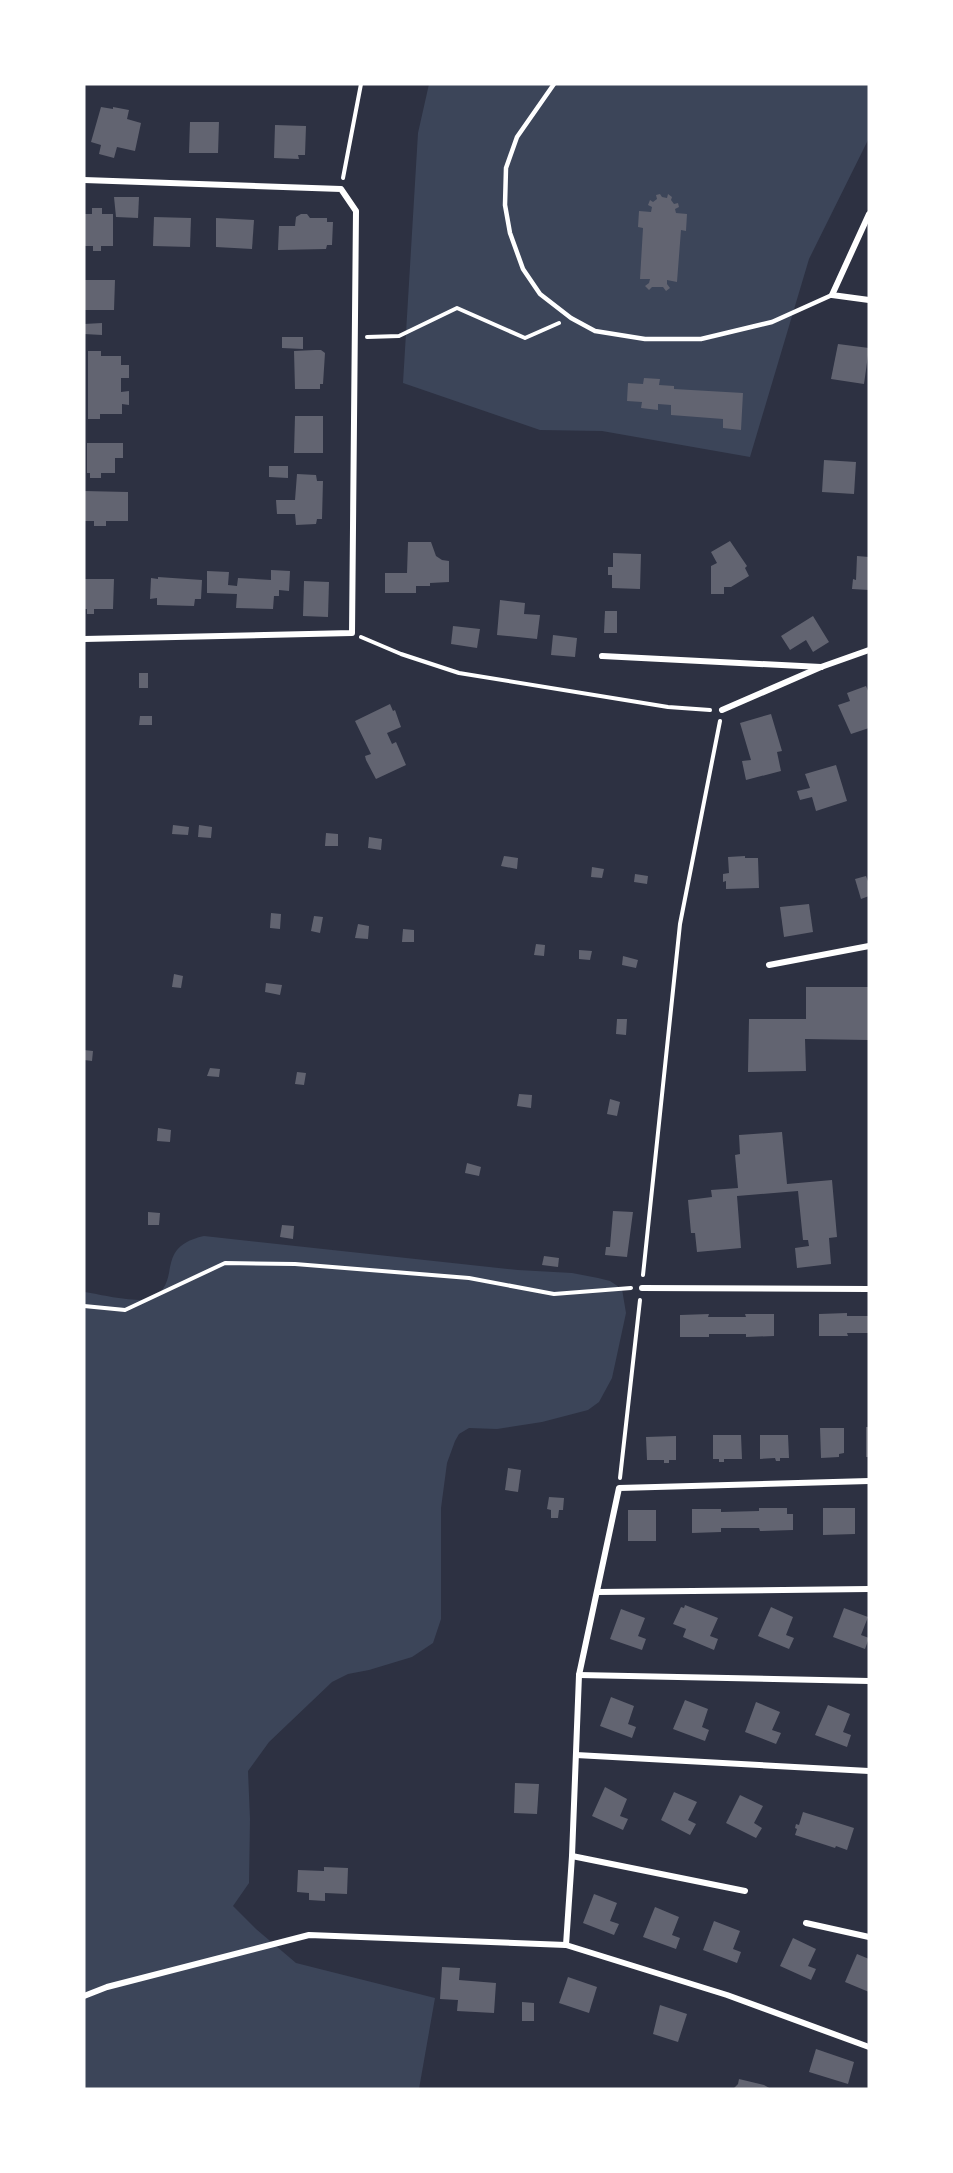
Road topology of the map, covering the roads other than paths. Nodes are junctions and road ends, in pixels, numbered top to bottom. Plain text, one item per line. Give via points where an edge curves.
1 (554, 84) edge
2 (84, 180) edge
3 (869, 214) edge
4 (832, 295) junction
5 (869, 300) edge
6 (84, 639) edge
7 (869, 650) edge
8 (602, 656) dead end
9 (821, 667) junction
10 (722, 710) road end
11 (869, 946) edge
12 (769, 966) dead end
13 (642, 1288) road end
14 (869, 1289) edge
15 (869, 1481) edge
16 (869, 1589) edge
17 (597, 1592) junction
18 (579, 1675) junction
19 (869, 1681) edge
20 (576, 1755) junction
21 (869, 1771) edge
22 (573, 1856) junction
23 (745, 1891) dead end
24 (806, 1923) dead end
25 (869, 1937) edge
26 (566, 1945) junction
27 (84, 1996) edge
28 (869, 2047) edge

1 - 4 lane via 517,137 506,168 505,205 523,269 540,294 571,318 595,331 645,339 701,339 772,322
2 - 6 street via 341,189 356,211 352,633
3 - 4 street
4 - 5 street
7 - 9 street
8 - 9 street
9 - 10 street
11 - 12 street
13 - 14 street
15 - 17 street via 619,1488
16 - 17 street
17 - 18 street
18 - 19 street
18 - 20 street
20 - 21 street
20 - 22 street
22 - 23 street
22 - 26 street
24 - 25 street
26 - 27 street via 309,1935 107,1986
26 - 28 street via 727,1995

